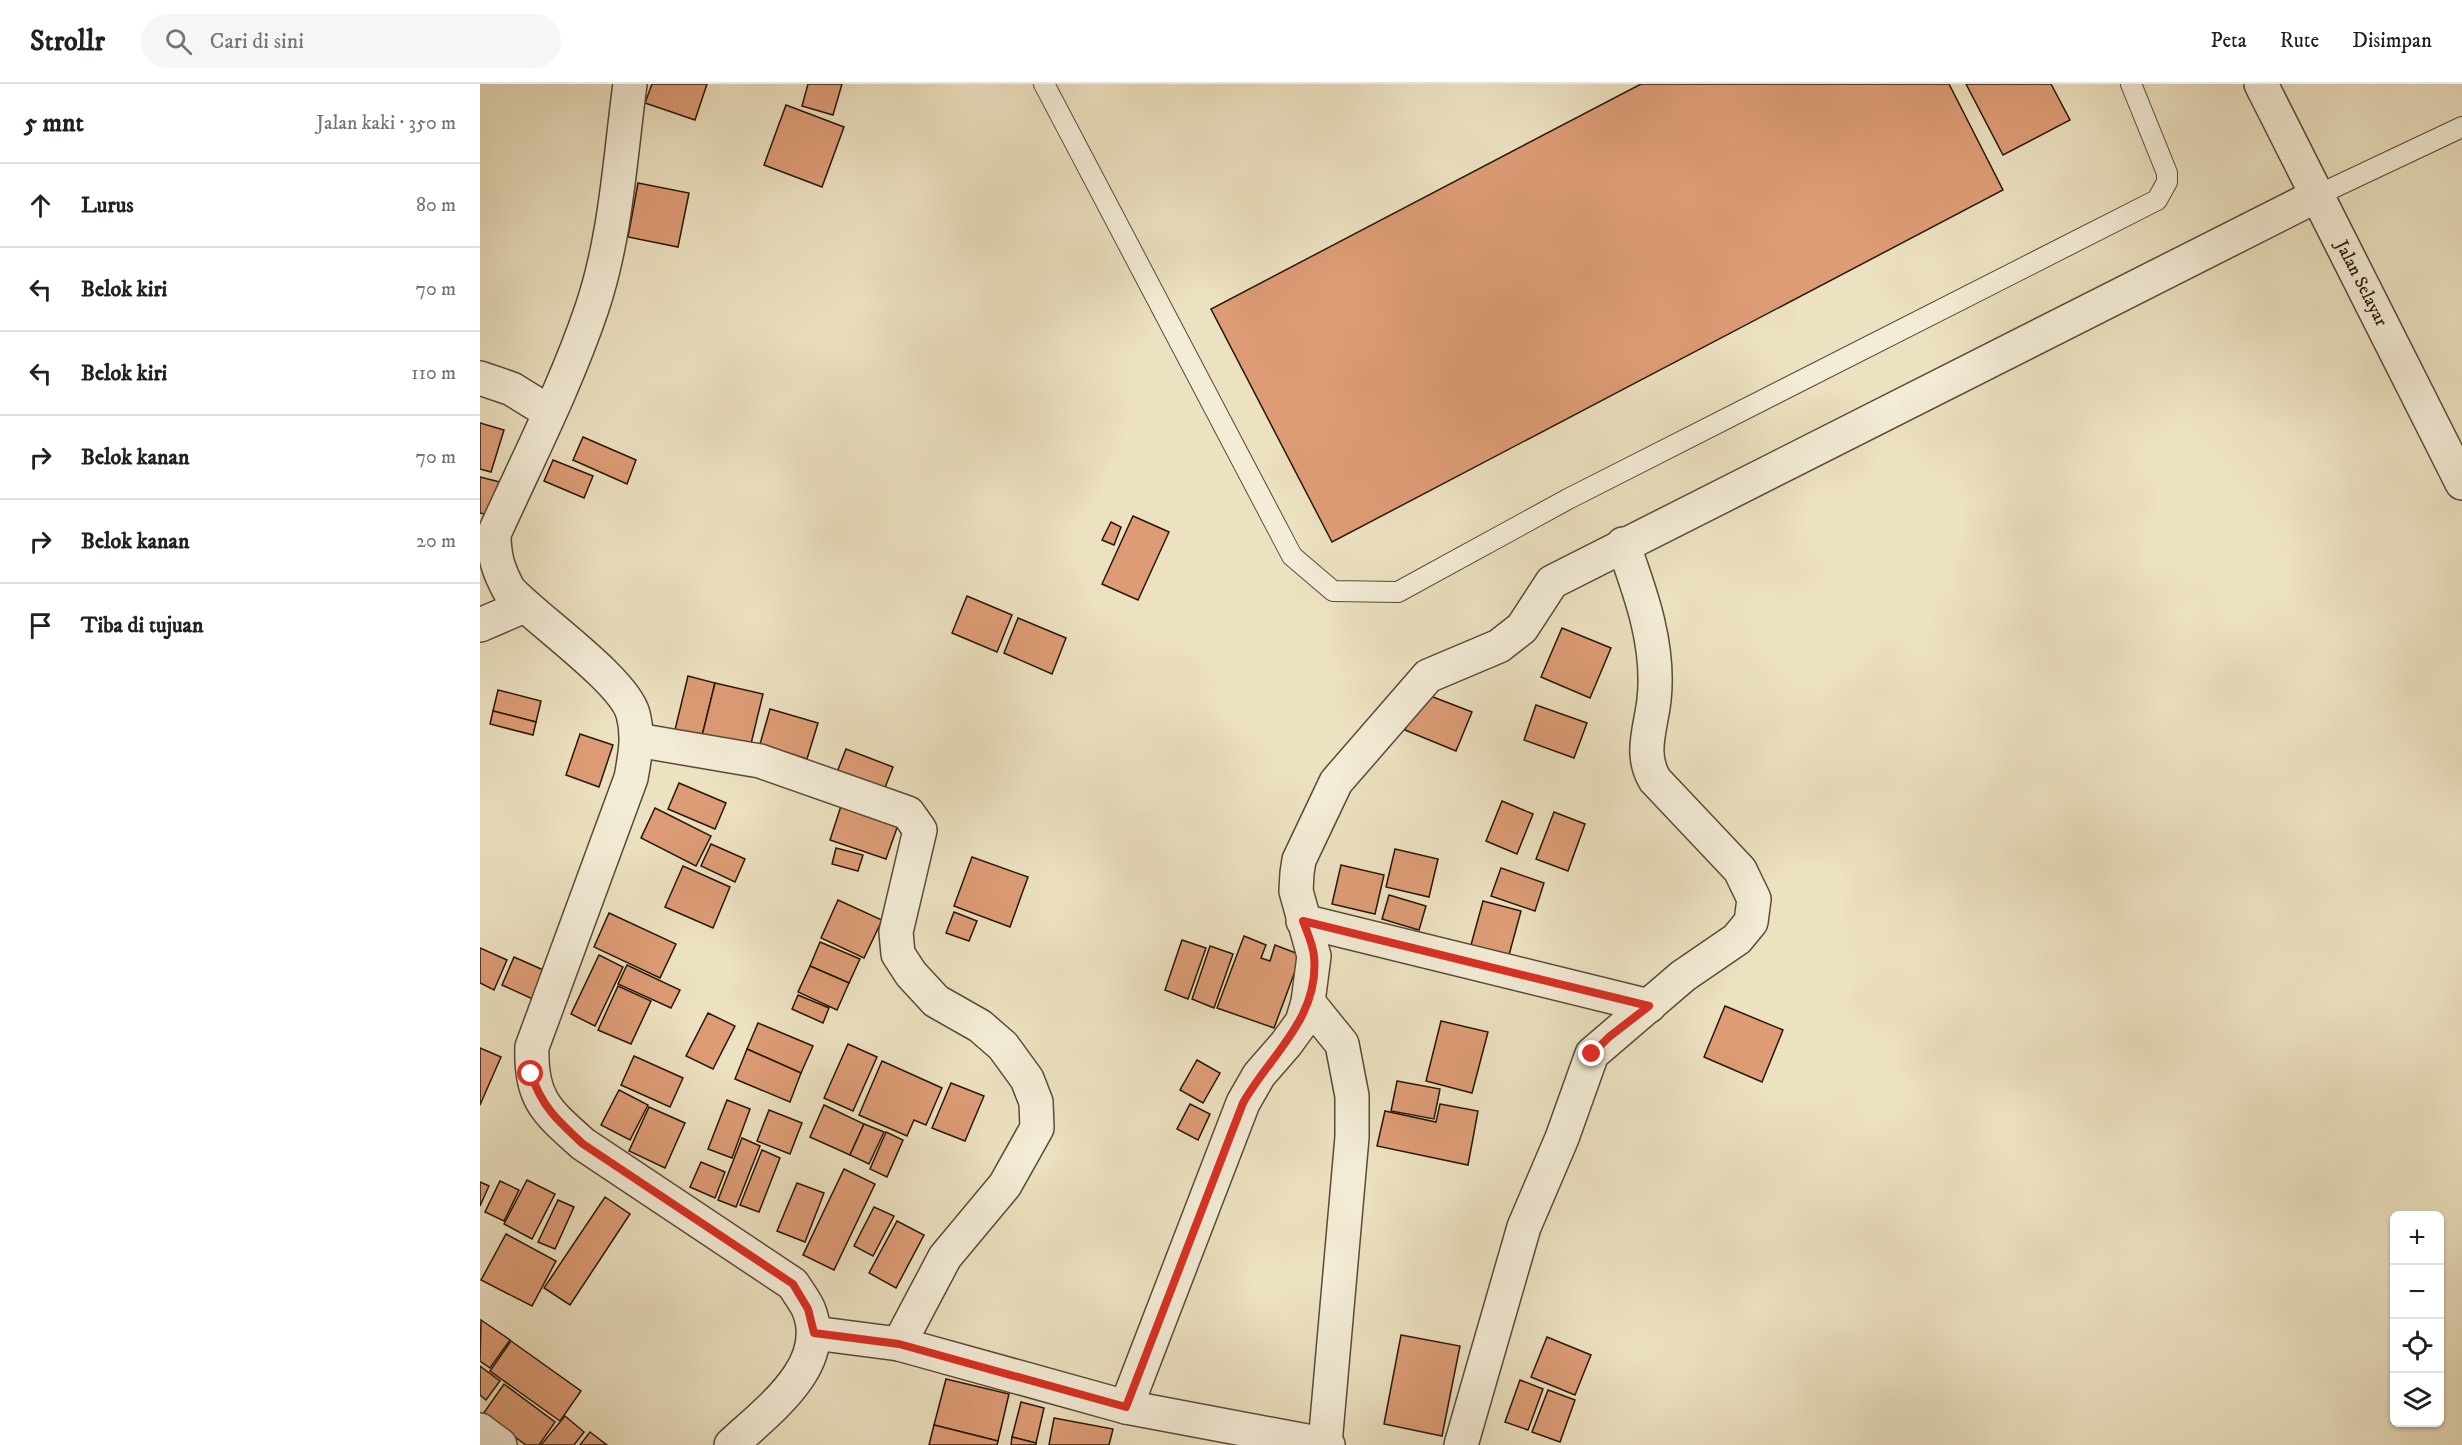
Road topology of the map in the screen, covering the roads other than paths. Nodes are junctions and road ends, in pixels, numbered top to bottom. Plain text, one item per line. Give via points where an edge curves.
1 (630, 84) edge
2 (1044, 84) edge
3 (2131, 84) edge
4 (2261, 84) edge
5 (2462, 127) edge
6 (2318, 195) junction
7 (480, 378) edge
8 (549, 412) junction
9 (2462, 483) edge
10 (1623, 544) junction
11 (524, 606) junction
12 (480, 625) edge
13 (637, 740) junction
14 (1303, 921) junction
15 (1308, 1002) junction
16 (1649, 1006) junction
17 (814, 1333) junction
18 (899, 1344) junction
19 (1126, 1407) junction
20 (480, 1430) edge
21 (500, 1445) edge
22 (730, 1445) edge
23 (1327, 1445) edge
24 (1461, 1445) edge

1 - 8 street via 612,223 601,274 592,307
2 - 3 lane via 1292,556 1333,591 1398,592 1568,499 2157,200 2167,182 2167,173
4 - 6 street, Jalan Selayar
5 - 6 lane
6 - 9 street, Jalan Selayar
6 - 10 street
7 - 8 street via 512,389
8 - 11 street via 495,534 494,553 499,571
10 - 14 street via 1552,582 1522,628 1499,646 1428,676 1377,732 1336,782 1299,860 1296,891
10 - 16 street via 1656,657 1647,766 1655,780 1740,870 1754,899 1751,922 1737,939 1683,976
11 - 12 street
11 - 13 street via 619,688 633,712
13 - 17 street via 632,778 532,1047 531,1074 539,1097 555,1119 583,1144 793,1284 808,1309
13 - 18 street via 770,764 908,813 920,830 897,932 898,954 936,1001 980,1026 1003,1046 1027,1079 1036,1102 1037,1128 1005,1185 945,1257
14 - 15 street via 1314,956
14 - 16 street
15 - 19 street via 1302,1022 1258,1076 1243,1103
15 - 23 street via 1342,1044 1352,1096
16 - 24 street via 1592,1054 1524,1227
17 - 18 street
17 - 22 street via 807,1363 796,1381
18 - 19 street
19 - 23 street
20 - 21 street

